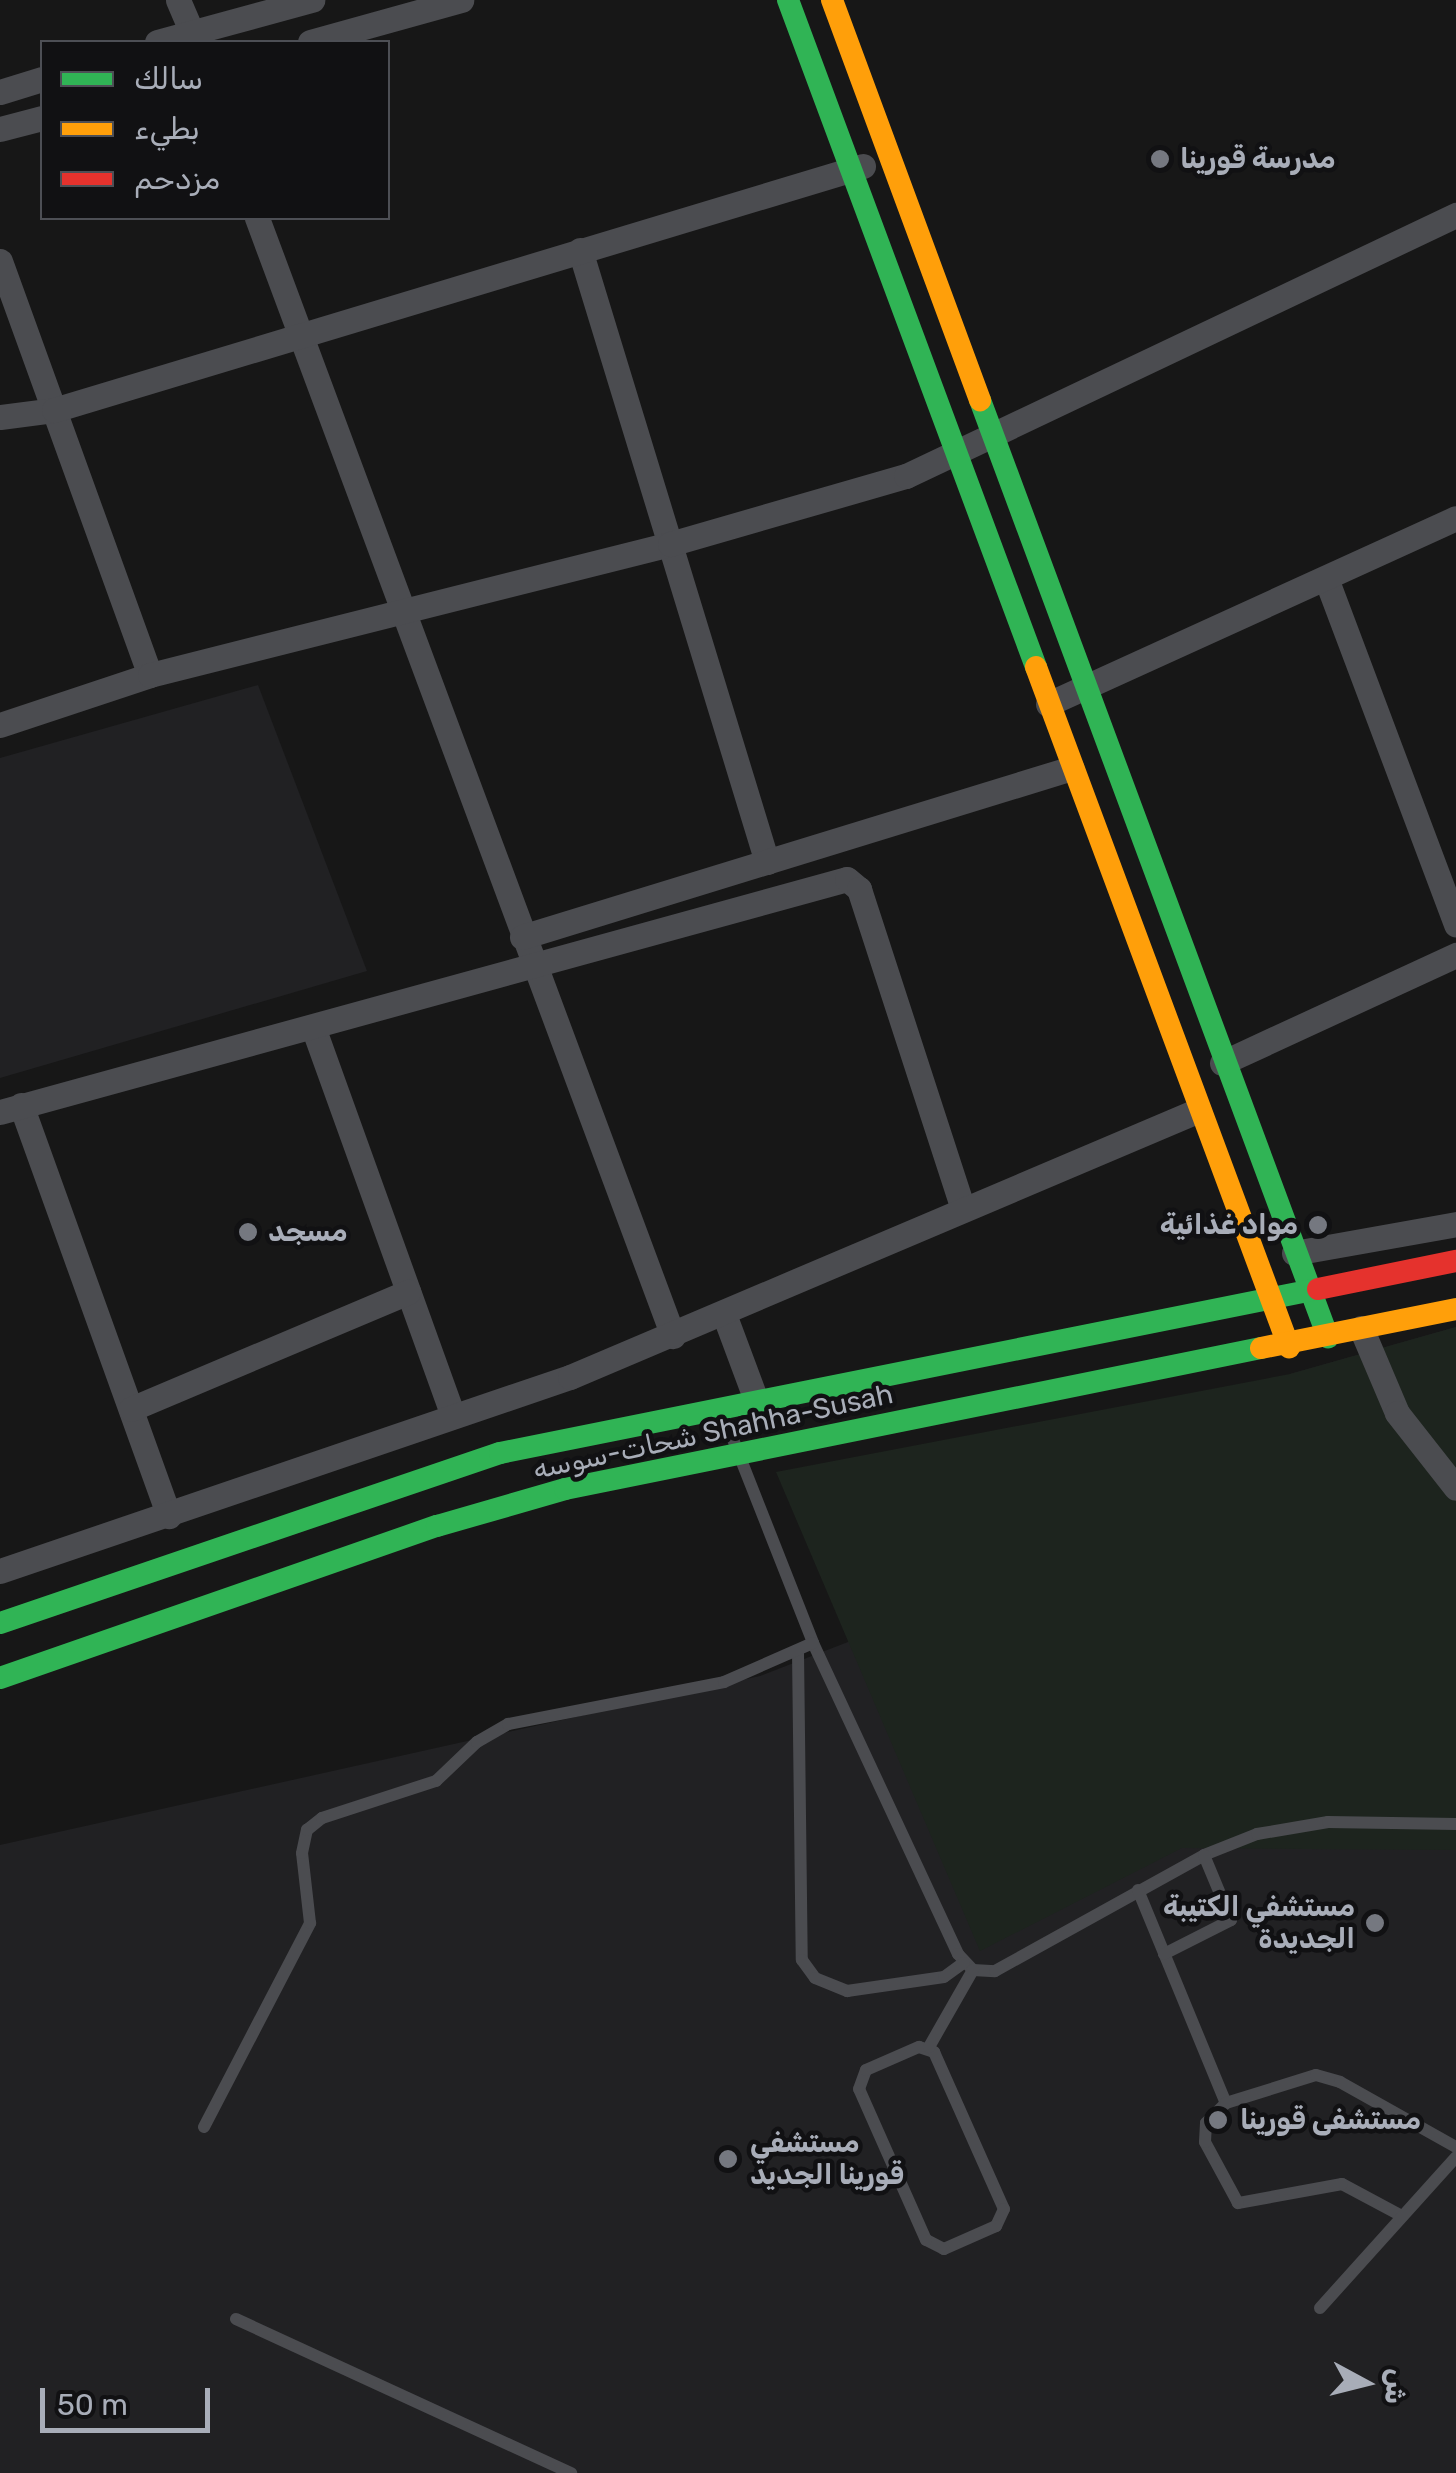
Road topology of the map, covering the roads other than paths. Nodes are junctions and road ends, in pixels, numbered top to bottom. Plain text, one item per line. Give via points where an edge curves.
1 (178, 0) edge
2 (312, 0) edge
3 (461, 0) edge
4 (788, 0) edge
5 (832, 0) edge
6 (194, 37) edge
7 (317, 40) edge
8 (40, 79) edge
9 (0, 92) edge
10 (40, 119) edge
11 (0, 129) edge
12 (890, 157) junction
13 (852, 170) junction
14 (1456, 215) edge
15 (258, 220) edge
16 (580, 250) junction
17 (0, 261) edge
18 (299, 337) junction
19 (54, 410) junction
20 (0, 417) edge
21 (992, 437) junction
22 (956, 456) junction
23 (1453, 527) edge
24 (670, 544) junction
25 (1327, 581) junction
26 (400, 615) junction
27 (150, 675) junction
28 (1086, 690) junction
29 (1048, 704) junction
30 (0, 725) edge
31 (1072, 768) junction
32 (767, 862) junction
33 (1456, 926) edge
34 (522, 937) junction
35 (1456, 954) edge
36 (532, 964) junction
37 (313, 1027) junction
38 (1222, 1063) junction
39 (11, 1108) edge
40 (1199, 1110) junction
41 (962, 1206) junction
42 (1456, 1224) edge
43 (1294, 1253) junction
44 (1456, 1261) edge
45 (408, 1292) junction
46 (1310, 1292) junction
47 (1271, 1300) junction
48 (724, 1314) junction
49 (1455, 1314) edge
50 (1361, 1328) junction
51 (673, 1336) junction
52 (1328, 1337) junction
53 (1289, 1347) junction
54 (756, 1400) junction
55 (721, 1407) junction
56 (131, 1409) junction
57 (453, 1416) junction
58 (735, 1453) junction
59 (1456, 1488) edge
60 (169, 1516) junction
61 (0, 1571) edge
62 (0, 1623) edge
63 (814, 1644) junction
64 (798, 1652) junction
65 (0, 1678) edge
66 (1456, 1824) edge
67 (1204, 1855) junction
68 (1138, 1890) junction
69 (1164, 1954) junction
70 (968, 1967) junction
71 (929, 2047) junction
72 (1226, 2103) junction
73 (204, 2127) dead end
74 (1456, 2147) edge
75 (1456, 2157) edge
76 (1400, 2215) junction
77 (1320, 2308) dead end
78 (236, 2319) dead end
79 (571, 2473) edge

1 - 6 street
2 - 6 street
3 - 7 street
4 - 13 main road
5 - 12 main road
8 - 9 street
10 - 11 street
12 - 13 street
12 - 21 main road
13 - 16 street
13 - 22 main road
14 - 21 street
15 - 18 street
16 - 18 street
16 - 24 street
17 - 19 street
18 - 19 street
18 - 26 street
19 - 20 street
19 - 27 street
21 - 22 street
21 - 28 main road
22 - 24 street
22 - 29 main road
23 - 25 street
24 - 26 street
24 - 32 street
25 - 28 street
25 - 33 street
26 - 27 street
26 - 34 street
27 - 30 street
28 - 29 street
28 - 38 main road
29 - 31 main road
31 - 32 street
31 - 40 main road
32 - 34 street
34 - 36 street
35 - 38 street
36 - 37 street
36 - 41 street via 800,888 853,881
36 - 51 street
37 - 39 street
37 - 45 street
38 - 43 main road
39 - 56 street
40 - 41 street
40 - 47 main road
41 - 48 street
42 - 43 street
43 - 46 main road
44 - 46 main road, شحات-سوسه Shahha-Susah
45 - 56 street
45 - 57 street
46 - 47 main road, شحات-سوسه Shahha-Susah
46 - 52 main road
47 - 53 main road
47 - 54 main road, شحات-سوسه Shahha-Susah
48 - 51 street
48 - 54 street
49 - 50 main road, شحات-سوسه Shahha-Susah
50 - 52 main road, شحات-سوسه Shahha-Susah
50 - 59 street via 1398,1412
51 - 57 street
52 - 53 main road, شحات-سوسه Shahha-Susah
53 - 58 main road, شحات-سوسه Shahha-Susah
54 - 55 main road, شحات-سوسه Shahha-Susah
55 - 58 lane
55 - 62 main road, شحات-سوسه Shahha-Susah via 482,1458
56 - 60 street
57 - 60 street
58 - 63 lane
58 - 65 main road, شحات-سوسه Shahha-Susah via 566,1489 437,1526
60 - 61 street
63 - 64 lane
63 - 70 lane
64 - 70 lane via 802,1960 825,1985 847,1990 944,1977
64 - 73 lane via 724,1682 508,1724 477,1742 436,1781 322,1818 307,1830 302,1853 310,1923
66 - 67 lane via 1328,1822 1257,1834
67 - 68 lane
67 - 69 lane via 1231,1920
68 - 69 lane
68 - 70 lane via 995,1971
69 - 72 lane
70 - 71 lane
71 - 71 lane via 1004,2214 996,2226 939,2249 926,2240 858,2083 866,2070
72 - 74 lane via 1301,2077 1329,2077
72 - 76 lane via 1211,2115 1205,2142 1238,2203 1342,2184
75 - 76 lane
76 - 77 lane
78 - 79 lane

